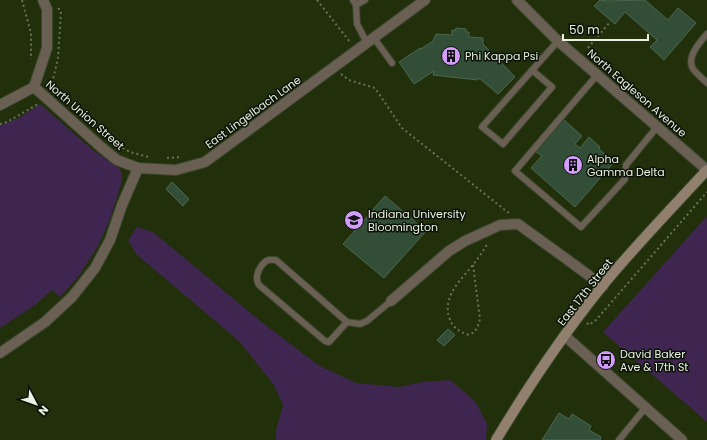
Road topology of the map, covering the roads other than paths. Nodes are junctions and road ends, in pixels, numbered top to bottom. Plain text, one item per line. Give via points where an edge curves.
1 (43, 0) edge
2 (365, 0) edge
3 (425, 0) edge
4 (517, 0) edge
5 (354, 2) edge
6 (707, 34) edge
7 (371, 40) junction
8 (558, 41) junction
9 (392, 63) dead end
10 (532, 70) junction
11 (598, 75) junction
12 (707, 83) edge
13 (34, 87) junction
14 (0, 105) edge
15 (657, 127) junction
16 (138, 168) junction
17 (707, 170) edge
18 (603, 286) junction
19 (391, 301) joint
20 (348, 322) junction
21 (565, 336) junction
22 (0, 353) edge
23 (646, 407) junction
24 (677, 438) edge
25 (496, 440) edge
26 (618, 440) edge

1 - 13 street, North Union Street via 47,9 47,48
2 - 5 lane
3 - 7 street, East Lingelbach Lane
4 - 8 street, North Eagleson Avenue
5 - 7 lane via 361,33
6 - 12 lane via 692,56 691,63 693,69
7 - 9 lane
7 - 16 street, East Lingelbach Lane via 205,162 176,170
8 - 10 lane
8 - 11 street, North Eagleson Avenue
10 - 10 lane via 482,127 503,144 552,87
11 - 15 street, North Eagleson Avenue
11 - 15 lane via 515,171 582,227 625,179 626,165
13 - 14 street
13 - 16 street, North Union Street via 101,148 117,160
15 - 17 street, North Eagleson Avenue
16 - 22 street via 110,240 95,268 72,297 45,322
17 - 18 main road, East 17th Street
18 - 19 street via 518,224 500,225 449,251
18 - 21 main road, East 17th Street
19 - 20 lane via 367,321 360,324
20 - 20 lane via 329,342 325,341 259,285 256,277 258,272 266,261 276,260
21 - 23 street
21 - 25 main road, East 17th Street
23 - 24 street
23 - 26 lane

